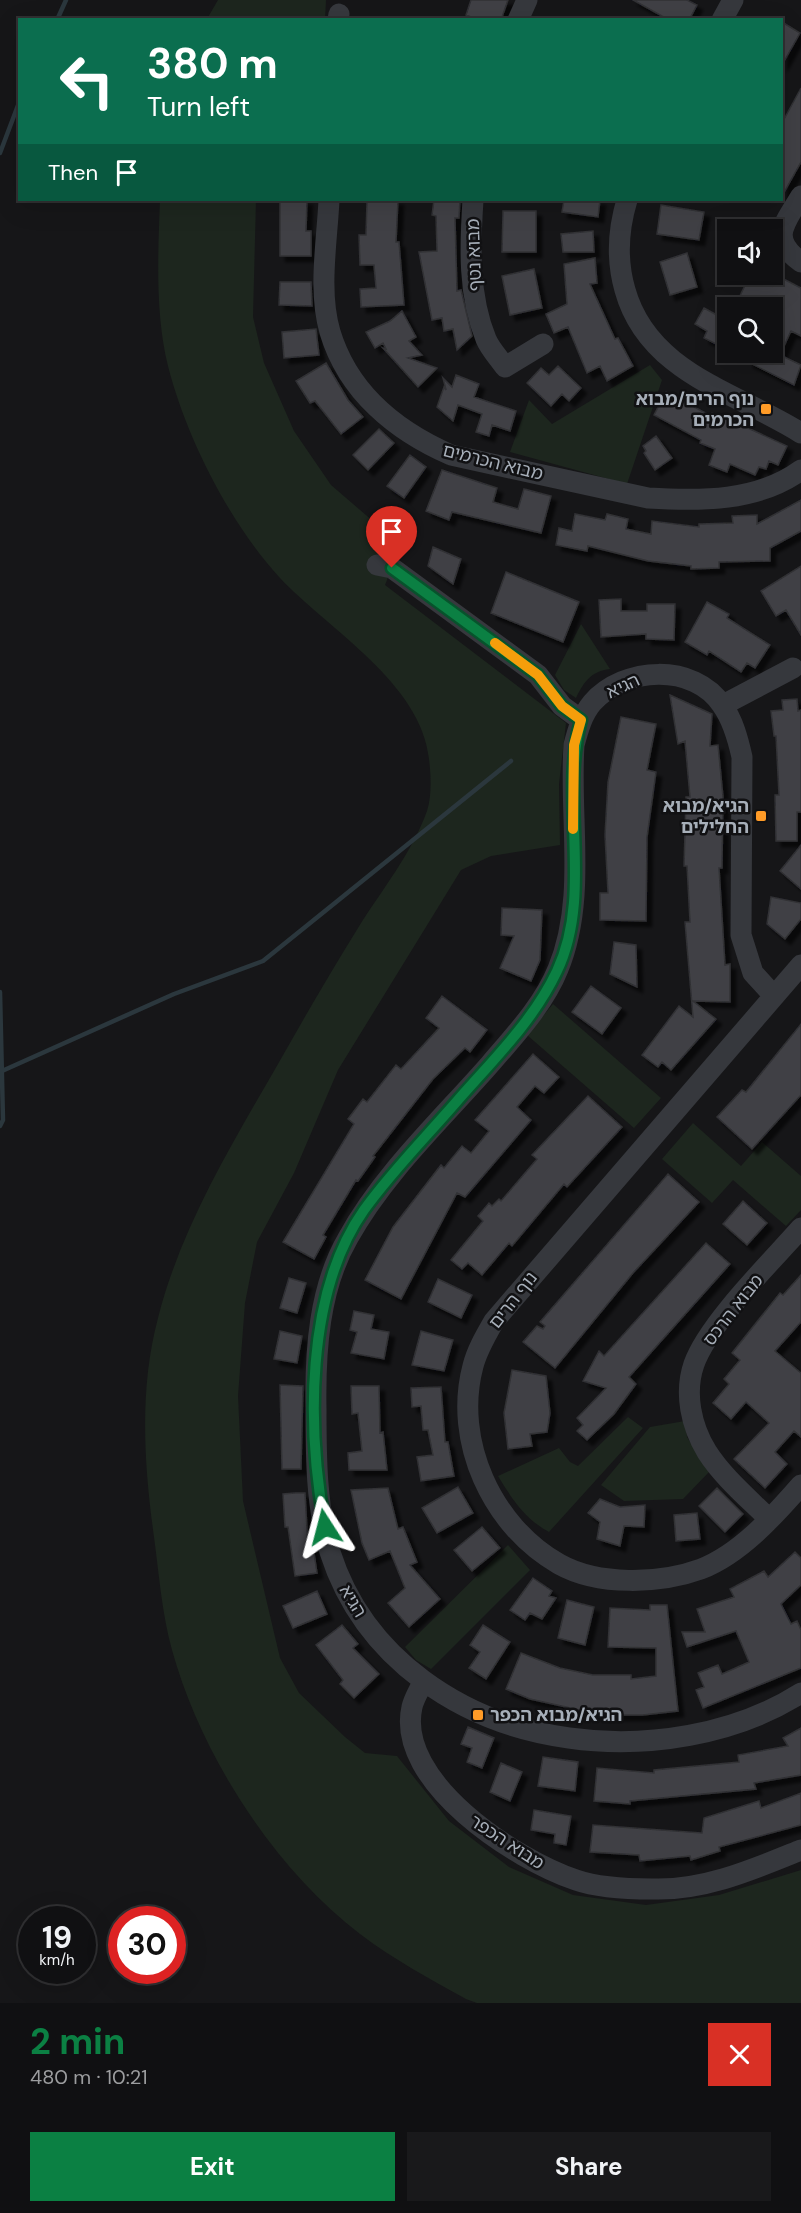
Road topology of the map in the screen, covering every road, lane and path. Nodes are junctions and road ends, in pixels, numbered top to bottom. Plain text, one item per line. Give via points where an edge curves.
1 (527, 0) edge
2 (733, 0) edge
3 (519, 18) edge
4 (723, 18) edge
5 (801, 196) edge
6 (329, 201) edge
7 (473, 201) edge
8 (627, 201) edge
9 (801, 262) edge
10 (543, 344) dead end
11 (801, 434) edge
12 (801, 470) edge
13 (377, 565) dead end
14 (793, 668) dead end
15 (723, 705) junction
16 (581, 720) junction
17 (801, 965) edge
18 (774, 996) junction
19 (801, 1228) edge
20 (801, 1485) edge
21 (769, 1519) junction
22 (423, 1682) junction
23 (801, 1693) edge
24 (801, 1850) edge

1 - 3 street
2 - 4 street
5 - 9 street via 784,223 781,241 787,252
6 - 12 street, מבוא הכרמים via 325,298 330,331 352,380 370,402 396,426 422,442 452,455 648,498 747,495 771,489
7 - 10 street, מבוא נטף via 472,285 487,341 505,367
8 - 11 street via 620,226 620,274 640,328 676,364
13 - 16 street via 392,568 538,675 562,706
14 - 15 street
15 - 16 street, הגיא via 704,686 687,678 650,674 611,687
15 - 18 street, הגיא via 742,757 741,935 753,973
16 - 22 street, הגיא via 572,772 572,918 558,969 541,1000 505,1047 364,1210 331,1276 323,1310 316,1376 316,1458 329,1548 352,1603 379,1640
17 - 18 street, נוף הרים
18 - 21 street, נוף הרים via 494,1321 472,1366 468,1429 481,1477 510,1522 561,1565 595,1576 620,1581 652,1579 703,1568
19 - 21 street, מבוא הרכס via 724,1317 694,1363 689,1386 696,1431 707,1453
20 - 21 street, נוף הרים
22 - 23 street, הגיא via 457,1704 513,1727 588,1741 673,1737 725,1727
22 - 24 street, מבוא הכפר via 412,1707 412,1731 418,1754 438,1786 467,1817 541,1867 578,1881 655,1890 693,1886 749,1871

